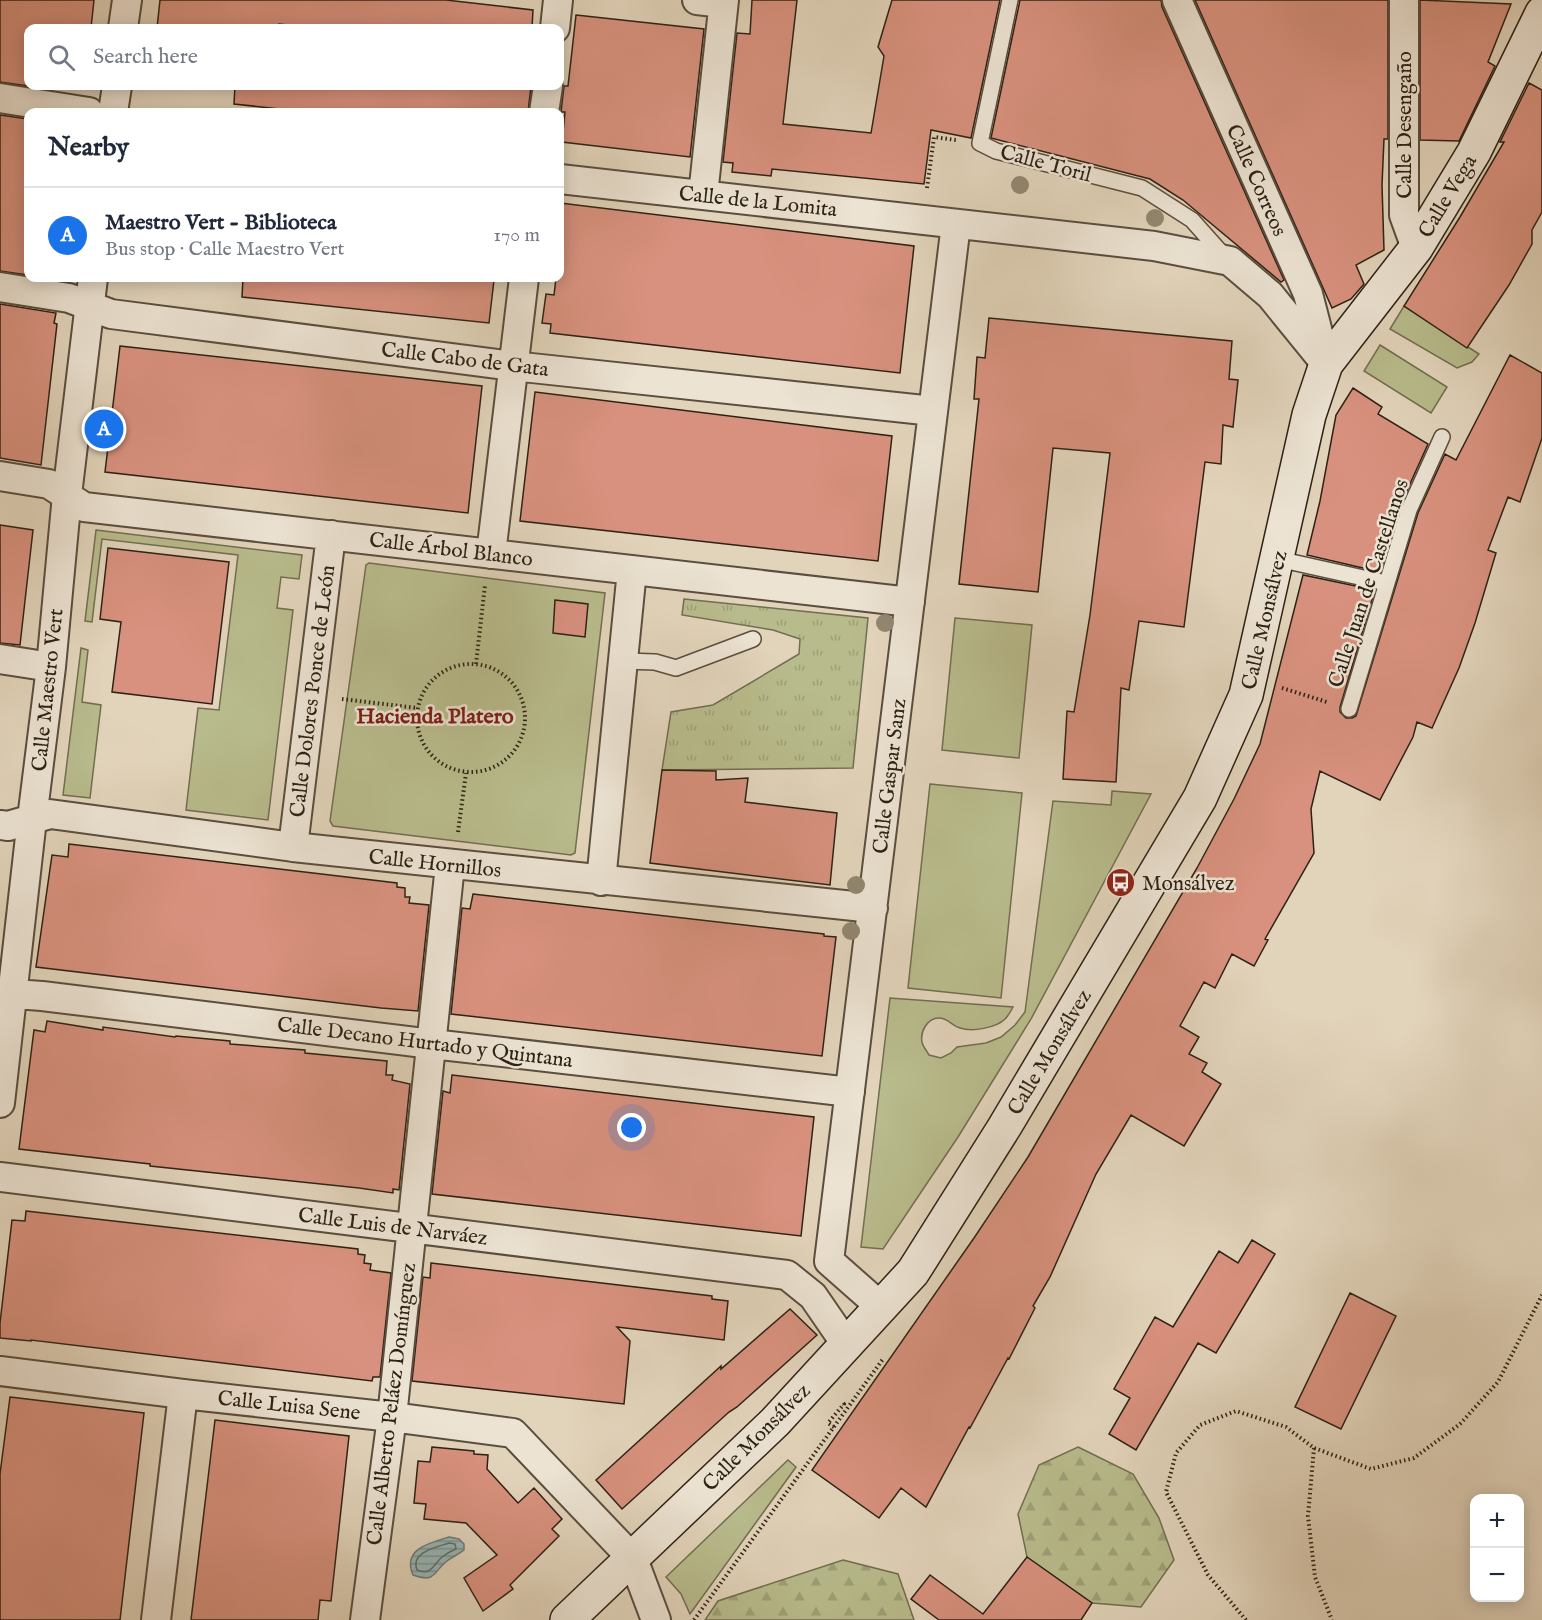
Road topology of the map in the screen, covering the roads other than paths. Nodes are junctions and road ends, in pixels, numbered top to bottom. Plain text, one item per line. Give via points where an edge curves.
1 (127, 0) edge
2 (558, 0) edge
3 (1010, 0) edge
4 (1177, 0) edge
5 (1404, 0) edge
6 (715, 1) edge
7 (1542, 13) edge
8 (124, 24) edge
9 (555, 24) edge
10 (116, 90) edge
11 (547, 90) edge
12 (0, 98) edge
13 (64, 108) edge
14 (114, 108) edge
15 (545, 108) edge
16 (564, 179) edge
17 (703, 195) junction
18 (956, 224) junction
19 (1416, 248) junction
20 (1230, 261) junction
21 (93, 282) edge
22 (524, 282) edge
23 (0, 286) edge
24 (90, 306) junction
25 (1326, 364) junction
26 (513, 366) junction
27 (933, 411) junction
28 (1442, 437) dead end
29 (0, 476) edge
30 (67, 495) junction
31 (331, 535) junction
32 (1278, 559) junction
33 (488, 566) junction
34 (632, 570) junction
35 (1386, 583) junction
36 (910, 602) junction
37 (753, 639) dead end
38 (0, 659) edge
39 (624, 661) junction
40 (51, 668) junction
41 (1349, 709) road end
42 (32, 819) junction
43 (0, 825) edge
44 (293, 847) junction
45 (450, 865) junction
46 (601, 881) junction
47 (873, 908) junction
48 (6, 993) edge
49 (432, 1044) junction
50 (850, 1092) junction
51 (0, 1103) edge
52 (0, 1177) edge
53 (412, 1228) junction
54 (830, 1261) junction
55 (787, 1275) junction
56 (880, 1306) junction
57 (846, 1344) junction
58 (0, 1371) edge
59 (183, 1394) junction
60 (392, 1417) junction
61 (633, 1559) junction
62 (156, 1620) edge
63 (366, 1620) edge
64 (567, 1620) edge
65 (656, 1620) edge

1 - 8 street
2 - 9 street
3 - 20 lane, Calle Toril via 980,143 996,151 1142,188 1192,220
4 - 25 street, Calle Correos via 1308,294
5 - 19 street, Calle Desengaño via 1404,215
6 - 17 street
7 - 19 street, Calle Vega via 1474,152
10 - 14 street
11 - 15 street
12 - 13 street
16 - 17 street, Calle de la Lomita
17 - 18 street, Calle de la Lomita
18 - 20 street, Calle Toril via 1154,246
18 - 27 street, Calle Gaspar Sanz
19 - 25 street, Calle Vega
20 - 25 street, Calle Toril via 1270,295
21 - 24 street, Calle Maestro Vert
22 - 26 street
23 - 24 street, Calle Cabo de Gata via 69,298
24 - 26 street, Calle Cabo de Gata via 111,314
24 - 30 street, Calle Maestro Vert
25 - 32 street, Calle Monsálvez via 1309,416
26 - 27 street, Calle Cabo de Gata
26 - 33 street
27 - 36 street, Calle Gaspar Sanz
28 - 35 lane, Calle Juan de Castellanos via 1409,510
29 - 30 street, Calle Árbol Blanco via 49,484
30 - 31 street, Calle Árbol Blanco via 84,507
30 - 40 street, Calle Maestro Vert
31 - 33 street, Calle Árbol Blanco
31 - 44 street, Calle Dolores Ponce de León
32 - 35 lane
32 - 56 street, Calle Monsálvez via 1246,695 1200,798 924,1257
33 - 34 street, Calle Árbol Blanco
34 - 36 street, Calle Árbol Blanco
34 - 39 street
35 - 41 lane, Calle Juan de Castellanos
36 - 47 street, Calle Gaspar Sanz
37 - 39 lane via 676,668 656,662
38 - 40 street
39 - 46 street
40 - 42 street, Calle Maestro Vert
42 - 43 street, Calle Hornillos
42 - 44 street, Calle Hornillos via 50,814
42 - 48 street, Calle Maestro Vert
44 - 45 street, Calle Hornillos
45 - 46 street, Calle Hornillos
45 - 49 street, Calle Alberto Peláez Domínguez
46 - 47 street, Calle Hornillos
47 - 50 street, Calle Gaspar Sanz
48 - 49 street, Calle Decano Hurtado y Quintana
48 - 51 street, Calle Maestro Vert
49 - 50 street, Calle Decano Hurtado y Quintana
49 - 53 street, Calle Alberto Peláez Domínguez
50 - 54 street, Calle Gaspar Sanz
52 - 53 street, Calle Luis de Narváez
53 - 55 street, Calle Luis de Narváez
53 - 60 street, Calle Alberto Peláez Domínguez
54 - 55 street, Calle Luis de Narváez
54 - 56 street
55 - 57 street via 813,1296
56 - 57 street, Calle Monsálvez
57 - 61 street, Calle Monsálvez via 775,1422
58 - 59 street, Calle Luisa Sene
59 - 60 street, Calle Luisa Sene
59 - 62 street
60 - 61 street, Calle Luisa Sene via 513,1433
60 - 63 street, Calle Alberto Peláez Domínguez
61 - 64 street, Calle Monsálvez
61 - 65 street

